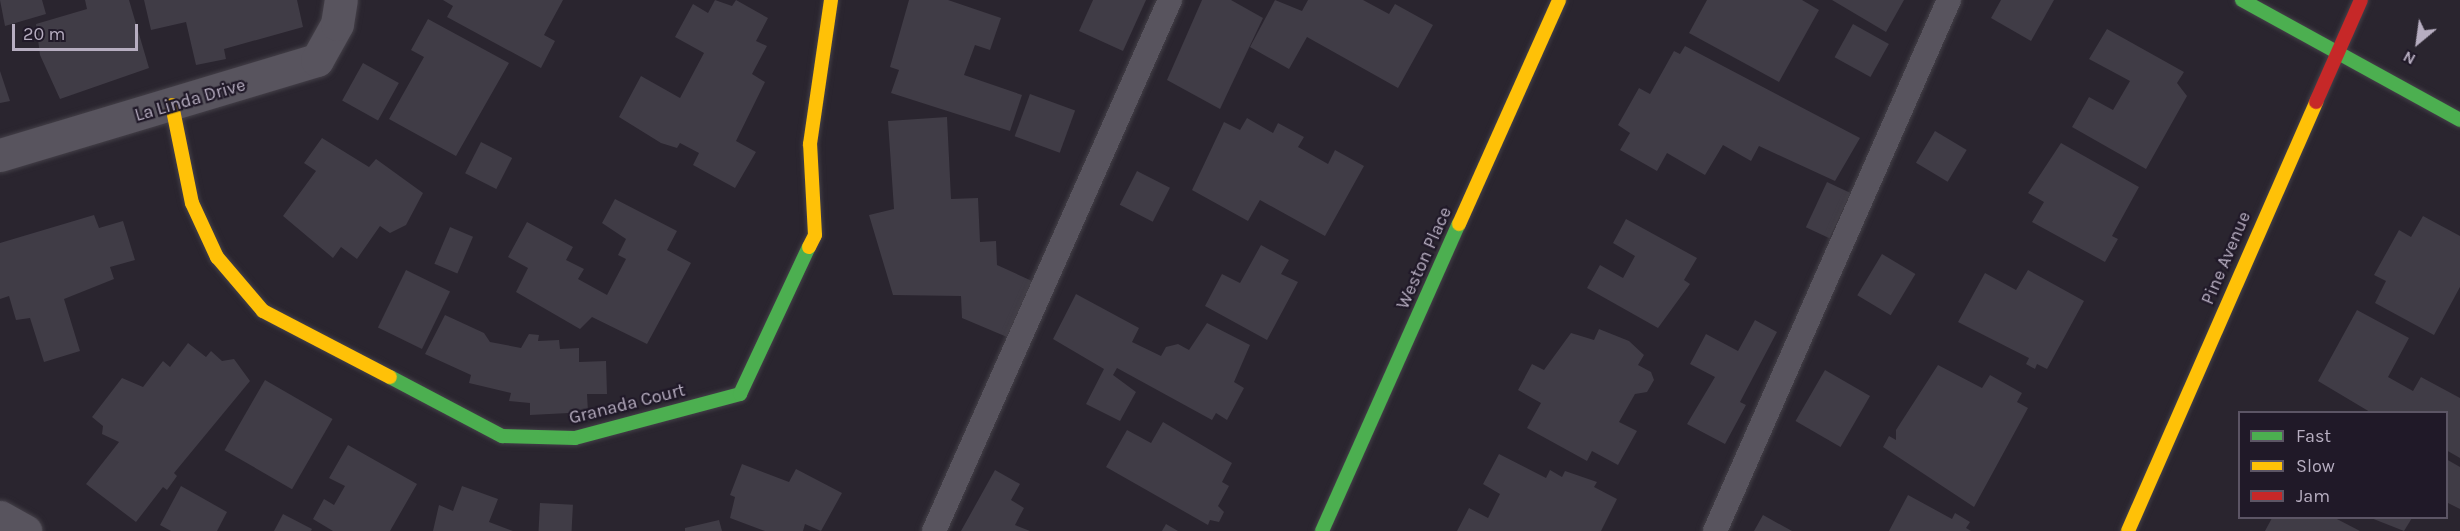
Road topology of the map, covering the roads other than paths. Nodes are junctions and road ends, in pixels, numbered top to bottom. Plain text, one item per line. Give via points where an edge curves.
1 (341, 0) edge
2 (831, 0) edge
3 (1170, 0) edge
4 (1559, 0) edge
5 (1948, 0) edge
6 (2242, 0) edge
7 (2361, 0) edge
8 (2336, 53) junction
9 (172, 105) junction
10 (2460, 120) edge
11 (0, 155) edge
12 (0, 517) edge
13 (25, 531) edge
14 (934, 531) edge
15 (1322, 531) edge
16 (1715, 531) edge
17 (2128, 531) edge

1 - 9 street, La Linda Drive via 337,24 316,60
2 - 9 street, Granada Court via 810,144 814,234 740,394 575,438 502,436 262,311 217,257 192,203
3 - 14 lane
4 - 15 street, Weston Place
5 - 16 lane
6 - 8 street
7 - 8 street, Pine Avenue
8 - 10 street
8 - 17 street, Pine Avenue
9 - 11 street, La Linda Drive
12 - 13 street

